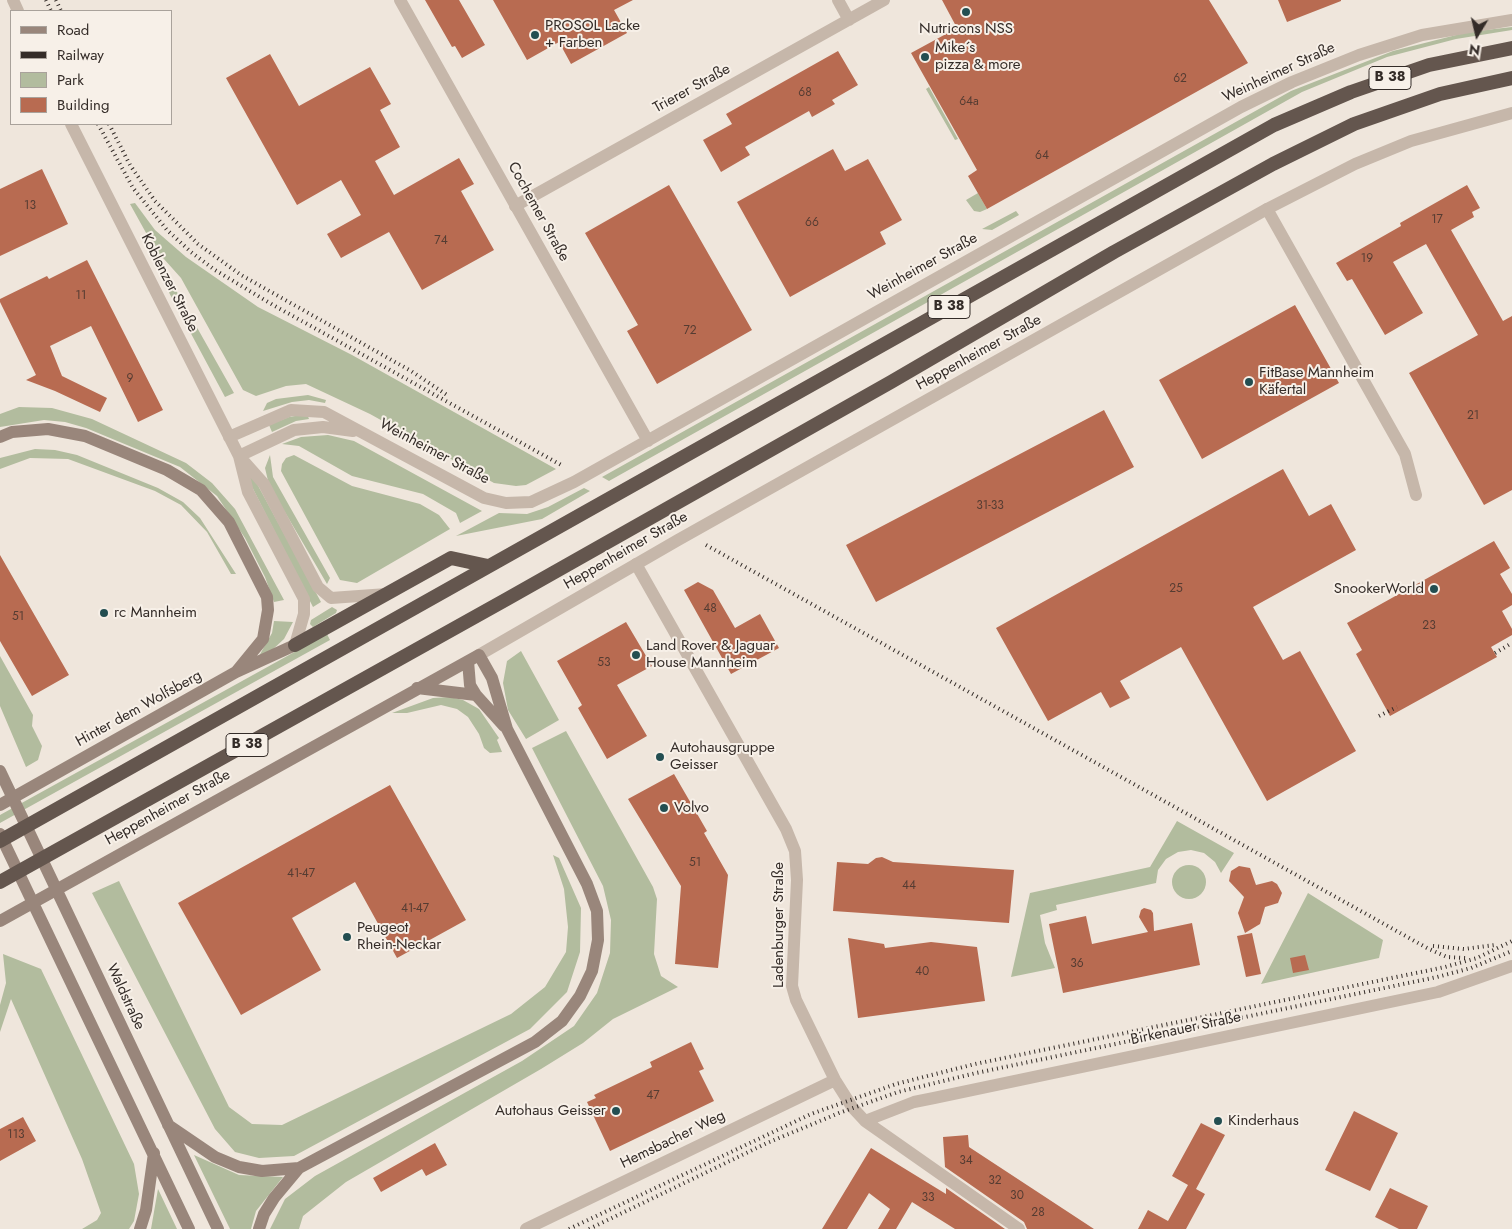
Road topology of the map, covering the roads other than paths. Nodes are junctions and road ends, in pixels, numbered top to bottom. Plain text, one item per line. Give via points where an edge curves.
1 (400, 0) edge
2 (838, 0) edge
3 (884, 0) edge
4 (849, 20) junction
5 (1512, 20) edge
6 (1512, 48) edge
7 (1512, 78) edge
8 (1512, 113) edge
9 (72, 125) edge
10 (515, 206) junction
11 (1267, 209) junction
12 (363, 432) junction
13 (0, 437) edge
14 (229, 437) junction
15 (648, 441) junction
16 (239, 456) junction
17 (1416, 495) dead end
18 (636, 564) junction
19 (472, 568) junction
20 (389, 594) junction
21 (295, 645) junction
22 (473, 658) junction
23 (236, 672) junction
24 (417, 688) junction
25 (476, 695) junction
26 (507, 729) junction
27 (2, 774) edge
28 (0, 805) edge
29 (0, 834) edge
30 (0, 842) edge
31 (0, 882) edge
32 (0, 921) edge
33 (1512, 966) edge
34 (835, 1080) junction
35 (865, 1121) junction
36 (168, 1125) junction
37 (154, 1153) junction
38 (299, 1168) junction
39 (140, 1229) edge
40 (189, 1229) edge
41 (218, 1229) edge
42 (258, 1229) edge
43 (526, 1229) edge
44 (1019, 1229) edge

1 - 10 street, Cochemer Straße
2 - 4 street
3 - 4 street, Trierer Straße
4 - 10 street, Trierer Straße
5 - 15 street, Weinheimer Straße via 1413,38 1359,55 1241,106
6 - 19 highway, B 38 via 1429,65 1351,92 1274,125 488,566
7 - 31 highway, B 38 via 1440,94 1354,124 1272,164 663,511
8 - 11 street, Heppenheimer Straße via 1411,141 1355,164
9 - 14 street, Koblenzer Straße
10 - 15 street, Cochemer Straße
11 - 17 street via 1405,454
11 - 18 street, Heppenheimer Straße
12 - 14 street, Weinheimer Straße via 324,412 291,410
12 - 15 street, Weinheimer Straße via 484,498 506,503 530,502
12 - 16 street, Weinheimer Straße via 323,427 294,430
13 - 23 main road via 12,432 48,429 85,436 167,470 201,490 229,522 268,597 263,639
14 - 16 street, Koblenzer Straße
16 - 20 street, Koblenzer Straße via 264,484 318,587 332,598
16 - 21 street, Koblenzer Straße via 248,492 304,599 304,614
18 - 22 street, Heppenheimer Straße
18 - 34 street, Ladenburger Straße via 786,829 795,851 797,880 792,986
19 - 20 highway via 451,558
19 - 30 highway, B 38
20 - 21 highway
21 - 23 main road, Hinter dem Wolfsberg
22 - 24 main road, Heppenheimer Straße
22 - 25 main road via 470,685
22 - 26 main road via 492,678
23 - 28 main road, Hinter dem Wolfsberg
24 - 25 main road
24 - 32 main road, Heppenheimer Straße
25 - 26 main road
26 - 38 main road via 587,884 597,911 598,940 592,971 580,996 562,1021 535,1042
27 - 36 main road, Waldstraße
29 - 37 main road
33 - 35 street, Birkenauer Straße via 1438,992 914,1102
34 - 35 street, Ladenburger Straße
34 - 43 street, Hemsbacher Weg
35 - 44 street, Ladenburger Straße
36 - 38 main road via 216,1157 239,1167 262,1171
36 - 41 main road, Waldstraße
37 - 39 main road
37 - 40 main road
38 - 42 main road via 274,1198

